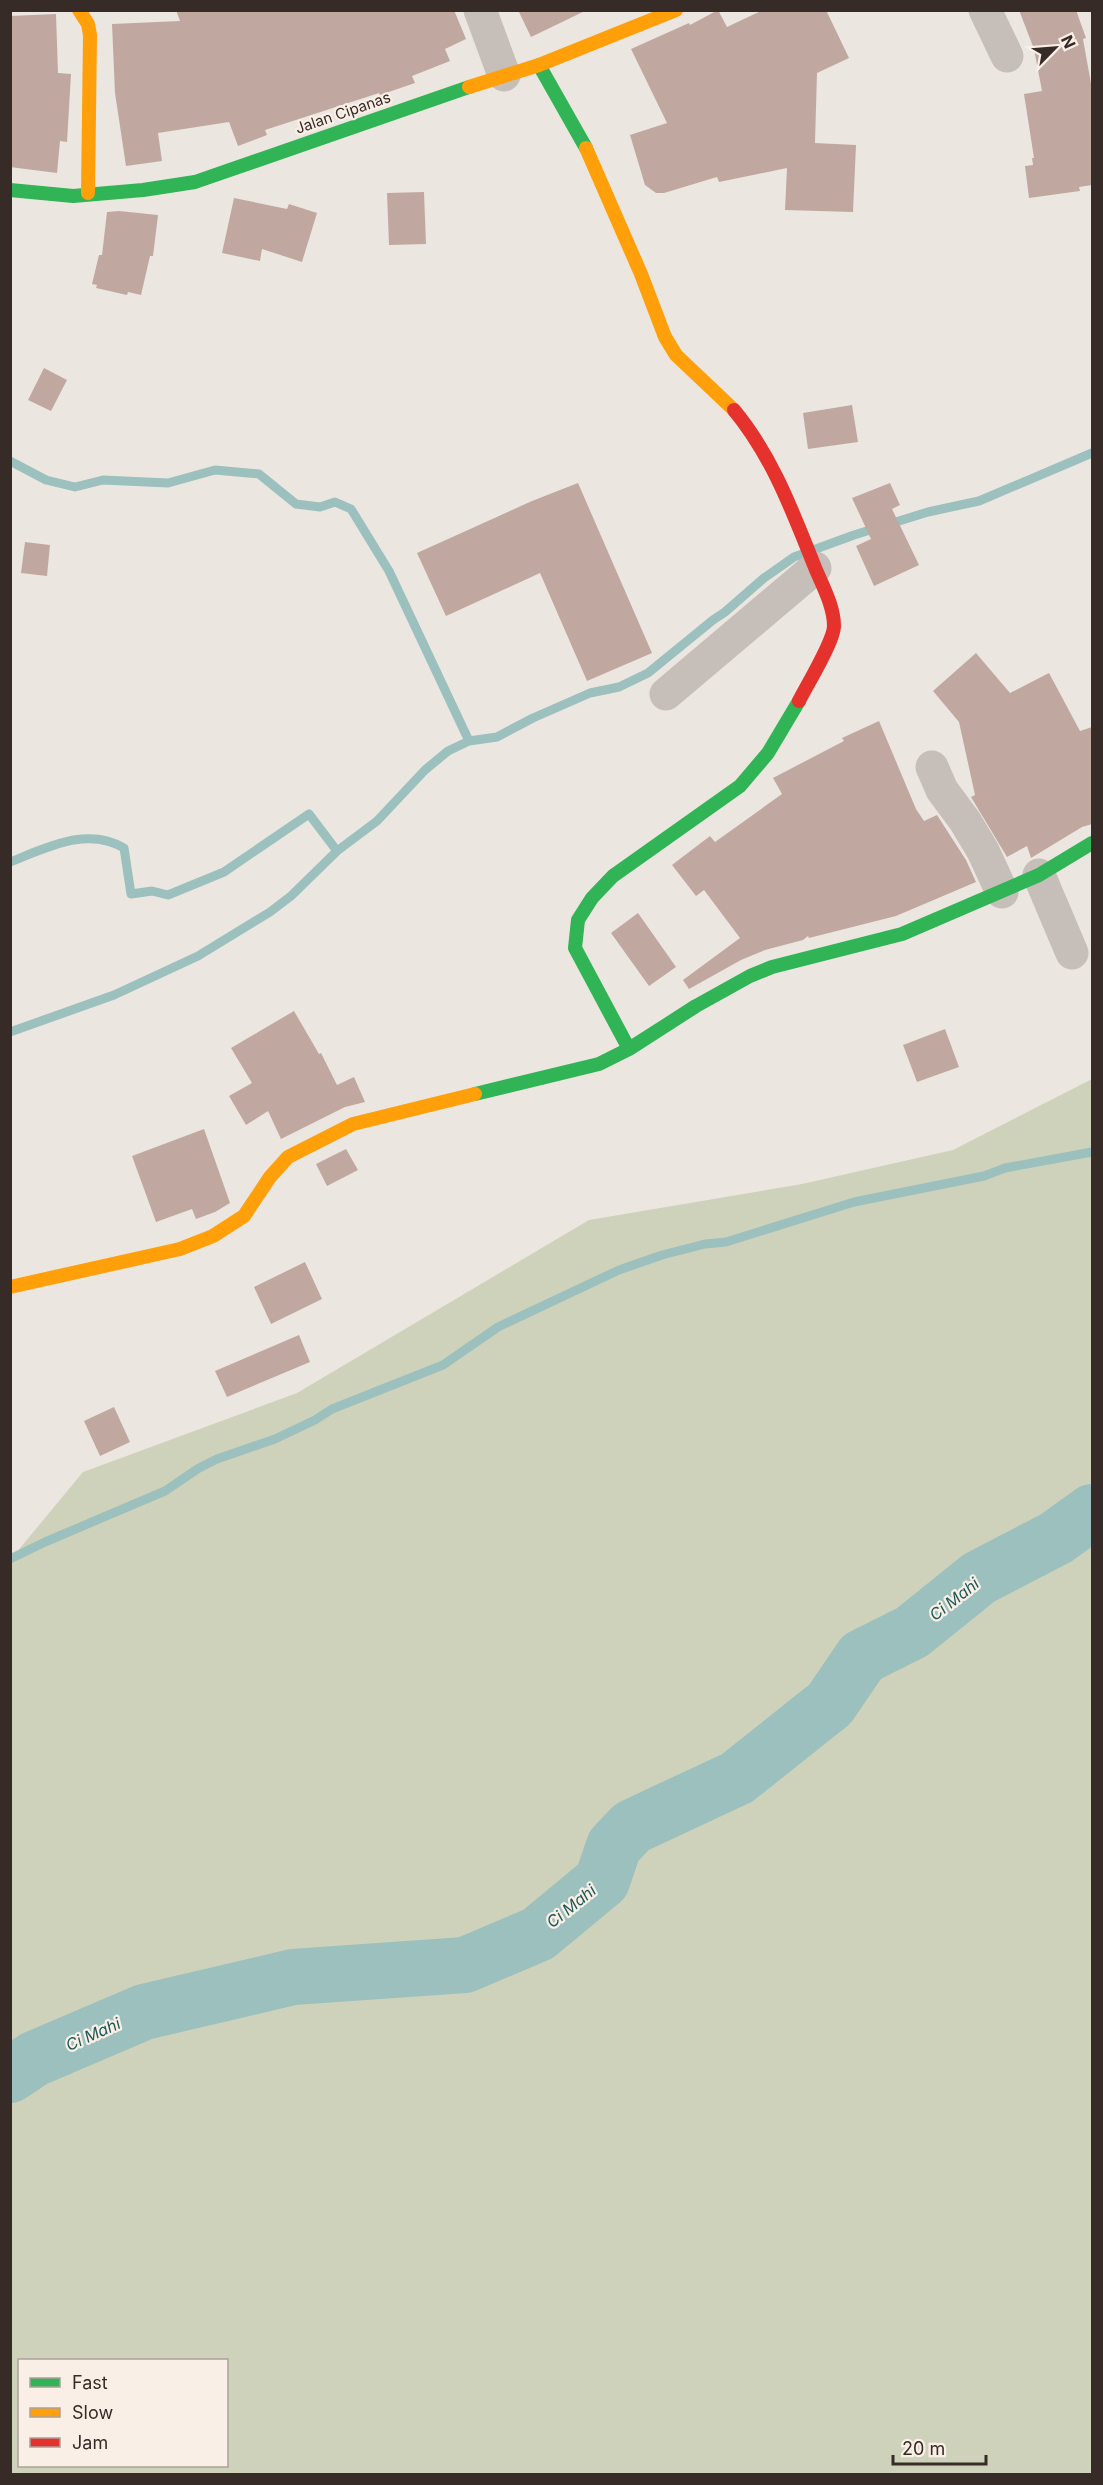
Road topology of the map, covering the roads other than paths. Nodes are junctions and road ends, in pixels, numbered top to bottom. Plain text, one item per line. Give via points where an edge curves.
1 (79, 10) edge
2 (480, 10) edge
3 (676, 10) edge
4 (984, 10) edge
5 (1006, 56) dead end
6 (539, 65) junction
7 (504, 75) junction
8 (10, 190) edge
9 (88, 193) junction
10 (815, 568) junction
11 (666, 694) dead end
12 (932, 767) dead end
13 (1092, 843) edge
14 (1039, 875) junction
15 (1002, 891) junction
16 (1072, 953) dead end
17 (629, 1048) junction
18 (10, 1287) edge

1 - 9 street via 90,35
2 - 7 street
3 - 6 street, Jalan Cipanas
4 - 5 street
6 - 7 street, Jalan Cipanas
6 - 10 street via 586,147 665,337 676,355 731,406 756,437 789,500
7 - 9 street, Jalan Cipanas via 195,182
8 - 9 street, Jalan Cipanas via 73,196
10 - 11 street
10 - 17 street via 834,626 773,748 739,787 608,880 578,917 574,944
12 - 15 street via 942,790 983,850
13 - 14 street
14 - 15 street
14 - 16 street
15 - 17 street via 902,934 750,976
17 - 18 street via 599,1064 353,1124 288,1157 244,1216 213,1236 180,1250

